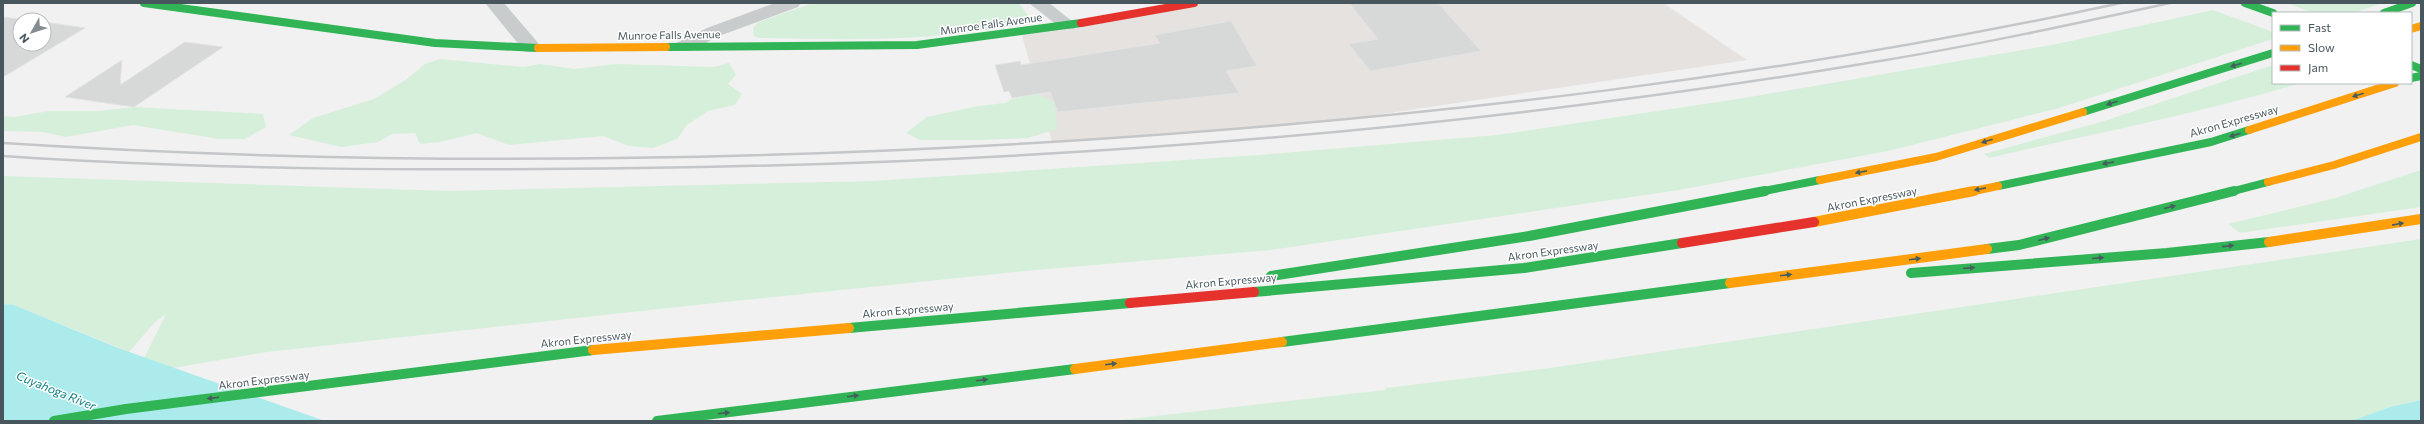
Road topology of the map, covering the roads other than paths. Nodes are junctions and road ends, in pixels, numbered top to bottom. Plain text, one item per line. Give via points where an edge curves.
1 (144, 3) edge
2 (494, 3) edge
3 (792, 3) edge
4 (1038, 3) edge
5 (1194, 3) edge
6 (2245, 3) edge
7 (2412, 3) edge
8 (2387, 12) edge
9 (2272, 13) edge
10 (1068, 25) junction
11 (683, 47) junction
12 (532, 48) junction
13 (2272, 53) edge
14 (2392, 84) edge
15 (2421, 137) edge
16 (2421, 220) edge
17 (1901, 274) dead end
18 (1262, 278) dead end
19 (1822, 281) dead end
20 (1207, 286) dead end
21 (1609, 299) junction
22 (1089, 305) junction
23 (54, 421) edge
24 (657, 421) edge

1 - 12 main road, Munroe Falls Avenue via 439,43
2 - 12 street
3 - 11 street via 713,32
4 - 10 street
5 - 10 main road, Munroe Falls Avenue
6 - 9 main road
7 - 8 main road
10 - 11 main road, Munroe Falls Avenue via 917,45
11 - 12 main road, Munroe Falls Avenue
13 -> 18 main road via 1936,157 1529,236
14 -> 22 main road, Akron Expressway via 2211,142 1840,218 1524,268
21 -> 15 main road via 2019,245 2334,165
17 -> 16 main road via 2205,249 2356,232
19 - 21 main road
20 - 22 main road
24 -> 21 main road
22 -> 23 main road, Akron Expressway via 563,353 126,409

